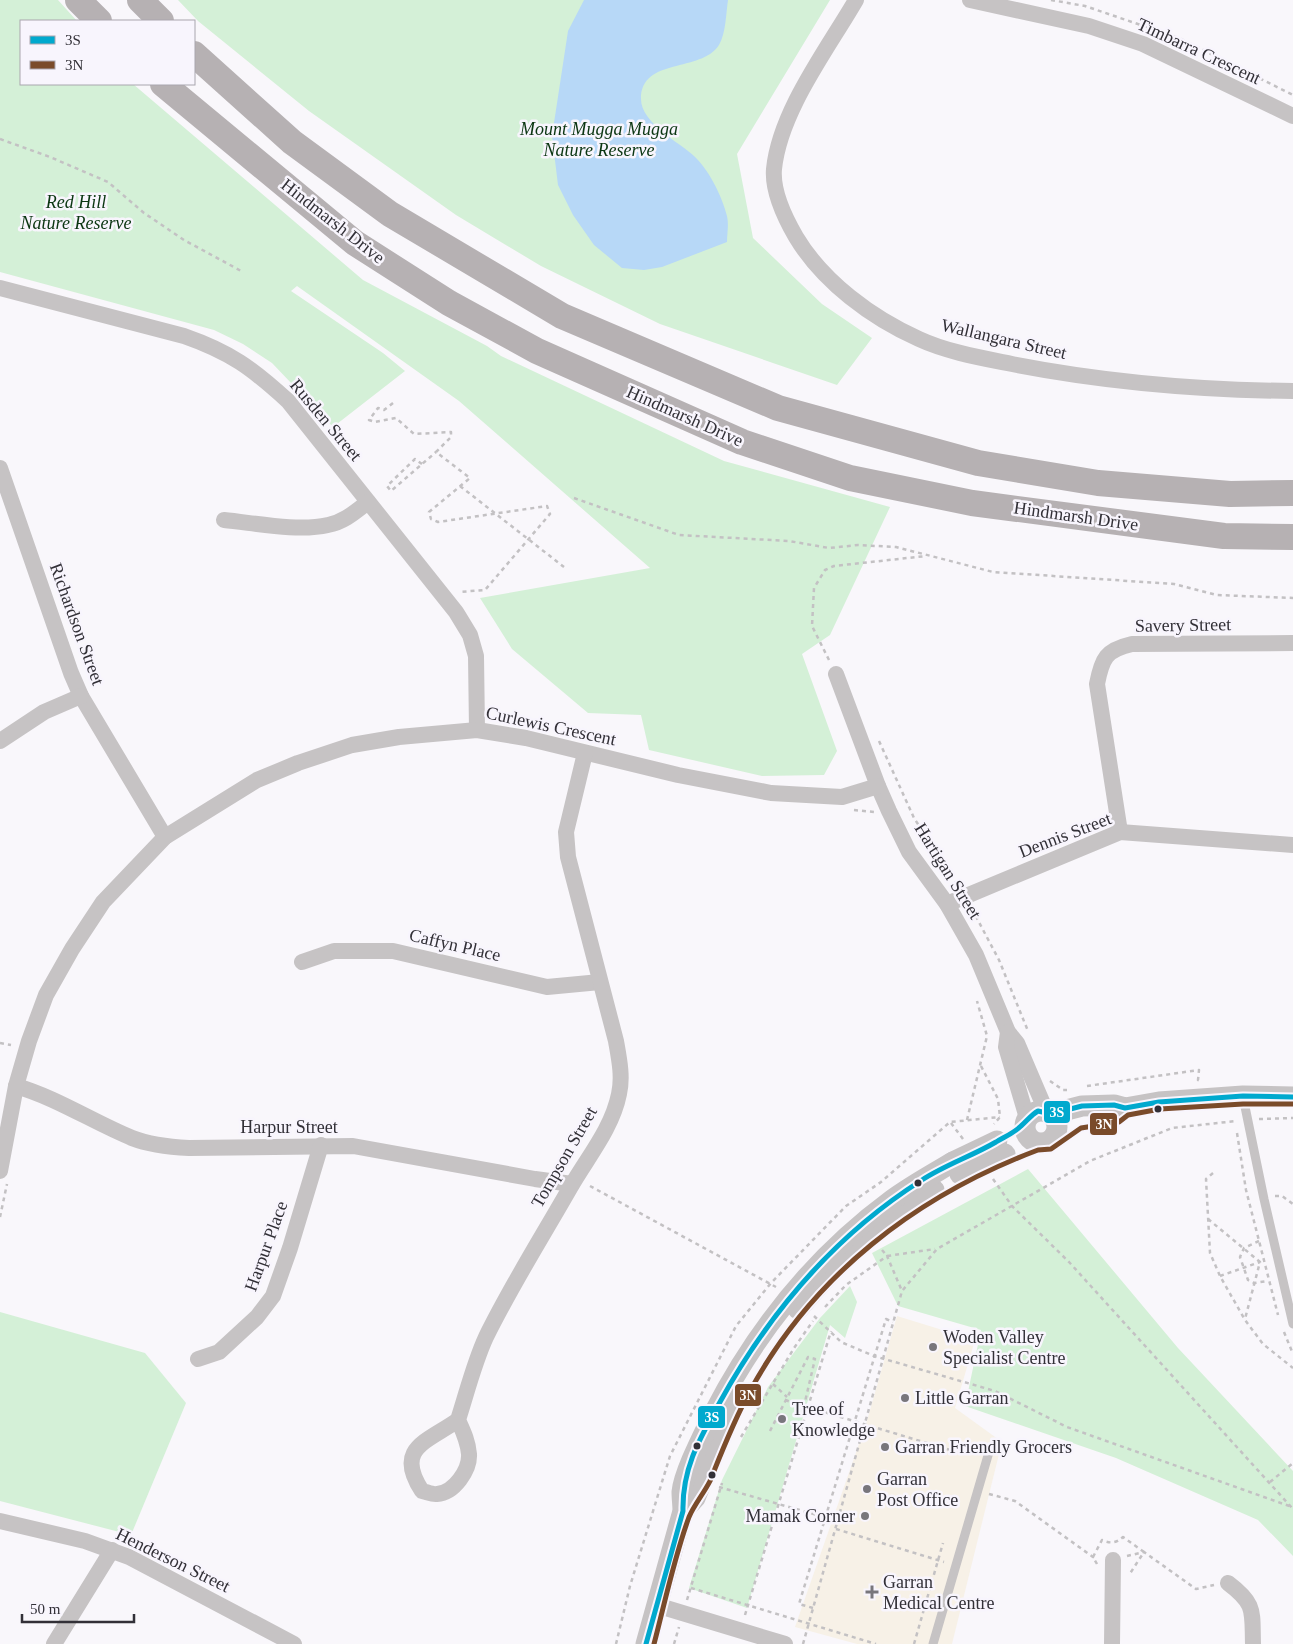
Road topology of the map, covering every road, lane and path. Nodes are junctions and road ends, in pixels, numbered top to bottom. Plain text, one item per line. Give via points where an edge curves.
1 (78, 0) edge
2 (140, 0) edge
3 (856, 0) edge
4 (970, 0) edge
5 (98, 20) edge
6 (160, 20) edge
7 (195, 55) edge
8 (163, 85) edge
9 (1293, 116) edge
10 (0, 139) edge
11 (243, 272) dead end
12 (0, 288) edge
13 (1293, 392) edge
14 (393, 403) dead end
15 (436, 452) junction
16 (422, 464) junction
17 (0, 468) edge
18 (460, 486) junction
19 (1293, 493) edge
20 (574, 498) dead end
21 (368, 502) junction
22 (496, 514) junction
23 (224, 520) dead end
24 (1293, 536) edge
25 (528, 539) junction
26 (930, 555) junction
27 (564, 567) dead end
28 (442, 594) junction
29 (1293, 598) edge
30 (1293, 642) edge
31 (836, 674) joint
32 (81, 696) junction
33 (477, 730) junction
34 (878, 739) dead end
35 (0, 741) edge
36 (585, 753) junction
37 (878, 786) junction
38 (872, 812) dead end
39 (876, 820) dead end
40 (1120, 832) junction
41 (165, 837) junction
42 (1293, 845) edge
43 (971, 902) junction
44 (947, 904) junction
45 (302, 962) dead end
46 (600, 982) junction
47 (977, 1000) dead end
48 (1031, 1037) dead end
49 (981, 1064) junction
50 (1049, 1080) dead end
51 (1208, 1080) dead end
52 (16, 1086) junction
53 (1082, 1087) dead end
54 (1072, 1089) dead end
55 (1243, 1096) junction
56 (1293, 1096) edge
57 (1000, 1117) junction
58 (1268, 1118) dead end
59 (1293, 1118) edge
60 (967, 1120) junction
61 (1040, 1124) junction
62 (998, 1141) junction
63 (321, 1145) junction
64 (1213, 1173) dead end
65 (4, 1175) edge
66 (574, 1181) junction
67 (1264, 1199) junction
68 (1293, 1204) edge
69 (1012, 1206) junction
70 (0, 1216) edge
71 (1208, 1219) junction
72 (1259, 1241) junction
73 (1244, 1248) junction
74 (937, 1249) junction
75 (887, 1256) junction
76 (1277, 1258) junction
77 (1261, 1262) junction
78 (1243, 1267) junction
79 (1220, 1276) junction
80 (1269, 1281) junction
81 (1254, 1282) junction
82 (902, 1291) junction
83 (816, 1317) junction
84 (1245, 1320) junction
85 (1280, 1321) dead end
86 (893, 1322) junction
87 (1293, 1324) edge
88 (1283, 1330) dead end
89 (831, 1331) junction
90 (1293, 1354) edge
91 (874, 1356) junction
92 (198, 1359) dead end
93 (883, 1359) junction
94 (1293, 1368) edge
95 (773, 1384) junction
96 (786, 1399) junction
97 (804, 1406) junction
98 (808, 1407) junction
99 (458, 1420) junction
100 (854, 1421) junction
101 (866, 1424) junction
102 (770, 1431) dead end
103 (740, 1439) dead end
104 (950, 1450) dead end
105 (989, 1452) dead end
106 (1293, 1462) edge
107 (665, 1471) dead end
108 (724, 1479) dead end
109 (703, 1482) junction
110 (1270, 1482) junction
111 (978, 1490) junction
112 (779, 1504) junction
113 (1292, 1508) edge
114 (826, 1517) junction
115 (0, 1520) edge
116 (838, 1521) junction
117 (836, 1529) junction
118 (943, 1543) dead end
119 (112, 1550) junction
120 (938, 1560) junction
121 (1112, 1560) junction
122 (956, 1566) junction
123 (1228, 1583) joint
124 (748, 1605) junction
125 (656, 1606) junction
126 (813, 1608) junction
127 (809, 1624) junction
128 (740, 1631) junction
129 (54, 1644) edge
130 (294, 1644) edge
131 (646, 1644) edge
132 (785, 1644) edge
133 (803, 1644) edge
134 (876, 1644) edge
135 (914, 1644) edge
136 (933, 1644) edge
137 (1112, 1644) edge
138 (1253, 1644) edge

1 - 5 main road
2 - 6 main road
3 - 13 street, Wallangara Street via 781,132 774,171 782,212 803,248 829,279 871,312 919,340 976,356 1071,375 1238,391
4 - 9 street, Timbarra Crescent via 1088,26 1143,44
7 - 19 main road, Hindmarsh Drive via 292,142 390,214 562,316 778,408 978,463 1088,481 1230,494
8 - 24 main road, Hindmarsh Drive via 355,242 449,303 537,351 742,442 850,478 972,502 1224,536
10 - 11 path via 108,182 144,213 184,240
12 - 21 street, Rusden Street via 184,336 231,355 288,401
14 - 15 path via 384,410 378,408 370,420 396,418 414,434 451,432 451,437
15 - 16 path
15 - 18 path via 470,478
16 - 16 path via 391,491 387,486 415,459
17 - 32 street, Richardson Street
18 - 22 path
18 - 22 path via 430,512 431,519 438,522
20 - 26 path via 679,535 789,541 829,548 896,547
21 - 23 street via 349,517 310,528
21 - 28 street, Rusden Street
22 - 25 path
22 - 25 path via 547,506 550,514
25 - 27 path
25 - 28 path via 485,590
26 - 29 path via 993,572 1174,584 1217,595
26 - 31 path via 834,566 819,577 814,588 812,626
28 - 33 street, Rusden Street via 470,635 476,656
30 - 40 street, Savery Street via 1132,644 1114,648 1102,663 1097,684
31 - 37 street, Hartigan Street
32 - 35 street via 44,712
32 - 41 street, Richardson Street
33 - 36 street, Curlewis Crescent
33 - 41 street, Curlewis Crescent via 352,745 298,762 257,780
34 - 43 path via 914,818
36 - 37 street, Curlewis Crescent via 771,793 842,797
36 - 46 street, Tompson Street via 566,832 568,857
37 - 44 street, Hartigan Street via 909,852
38 - 39 path
40 - 42 street, Dennis Street
40 - 43 street, Dennis Street
41 - 52 street, Curlewis Crescent via 103,902 72,948 46,995
43 - 44 street, Dennis Street
43 - 48 path
44 - 61 street, Hartigan Street via 976,956 1008,1032 1006,1047
45 - 46 street, Caffyn Place via 334,951 393,950 547,987
46 - 66 street, Tompson Street via 616,1041 619,1094 609,1121
47 - 49 path via 987,1036
49 - 57 path via 998,1099
49 - 60 path
50 - 54 path via 1062,1090
51 - 53 path via 1198,1080 1199,1070
52 - 63 street, Harpur Street via 40,1093 133,1138 162,1146
52 - 65 street, Curlewis Crescent
55 - 56 street
55 - 61 street via 1159,1102 1125,1108 1117,1115
55 - 67 lane
57 - 60 path
57 - 62 path
58 - 59 path
60 - 66 path via 950,1122 881,1182 846,1206 771,1283
61 - 62 street
62 - 109 street, bridge via 957,1168 893,1199 835,1248 789,1297 724,1393 698,1446
63 - 66 street, Harpur Street via 353,1146 535,1179
63 - 92 street, Harpur Place via 272,1296 257,1317 219,1352
64 - 71 path via 1206,1179
65 - 70 path
66 - 99 street, Tompson Street via 486,1336
67 - 68 path via 1277,1194
67 - 76 lane
69 - 72 path via 1090,1161 1139,1140 1172,1128 1235,1121 1246,1190
69 - 74 path
69 - 110 path via 1069,1262
71 - 73 path
71 - 79 path via 1210,1252
72 - 73 path
72 - 77 path
73 - 77 path
73 - 78 path via 1240,1257
74 - 75 path
74 - 82 path
75 - 82 path
75 - 83 path via 846,1285
76 - 77 path
76 - 87 lane
77 - 78 path
77 - 80 path
77 - 81 path
78 - 79 path
78 - 81 path via 1248,1280
79 - 84 path
80 - 81 path
80 - 85 path
81 - 84 path
82 - 86 path
83 - 89 path
83 - 95 path
84 - 94 path via 1262,1344
86 - 91 path via 886,1319
86 - 93 path
88 - 90 path
89 - 91 path via 841,1342
89 - 98 path
91 - 93 path
91 - 100 path
93 - 101 path
93 - 113 path via 995,1391 1067,1427
95 - 96 path
95 - 103 path
96 - 97 path
96 - 97 path via 808,1357 815,1359
96 - 102 path
97 - 98 path
98 - 100 path
98 - 112 path
99 - 99 street via 466,1436 469,1456 463,1473 451,1490 436,1495 422,1491 410,1462 414,1454 422,1443
100 - 101 path
100 - 114 path
101 - 104 path
101 - 116 path
105 - 111 lane
106 - 110 path
107 - 109 path
108 - 109 path
109 - 112 path
109 - 124 path via 691,1588
109 - 125 street via 683,1511
110 - 113 path
111 - 121 path via 1015,1501 1093,1556
111 - 122 lane
112 - 114 path
112 - 124 path
114 - 116 path
114 - 126 path via 799,1604
115 - 119 street, Henderson Street
116 - 117 path
117 - 120 path
117 - 126 path
118 - 120 path
119 - 129 street
119 - 130 street, Henderson Street
120 - 122 path
120 - 135 path
121 - 123 path via 1144,1552 1196,1589
121 - 137 street
122 - 136 lane
123 - 138 street via 1252,1607
124 - 127 path
124 - 128 path
125 - 128 street
125 - 131 street
126 - 127 path
127 - 133 path
127 - 134 path
128 - 132 street

